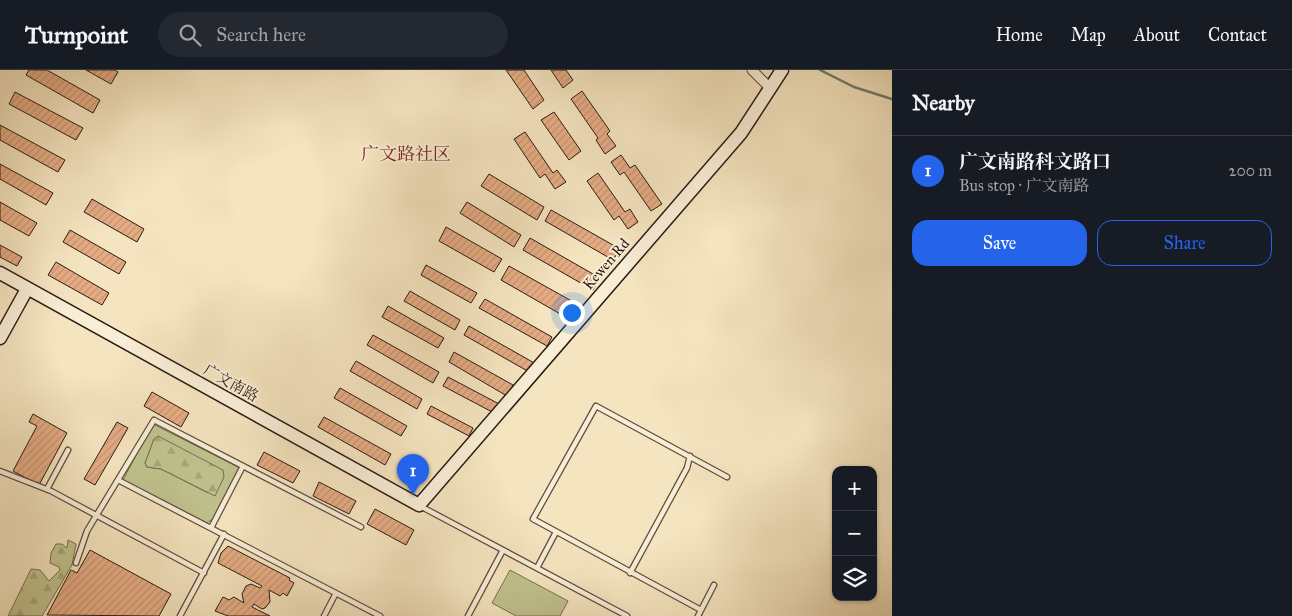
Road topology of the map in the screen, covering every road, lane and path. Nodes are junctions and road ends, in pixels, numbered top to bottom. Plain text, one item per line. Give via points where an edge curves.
1 (752, 70) edge
2 (782, 70) edge
3 (786, 70) edge
4 (771, 87) junction
5 (0, 273) edge
6 (0, 280) edge
7 (27, 288) junction
8 (0, 338) edge
9 (68, 450) dead end
10 (690, 456) junction
11 (243, 466) junction
12 (0, 471) edge
13 (727, 477) dead end
14 (118, 480) junction
15 (47, 489) junction
16 (419, 505) junction
17 (98, 516) junction
18 (361, 527) dead end
19 (211, 528) junction
20 (556, 532) junction
21 (224, 534) junction
22 (503, 550) junction
23 (76, 563) dead end
24 (537, 568) junction
25 (204, 572) junction
26 (630, 573) junction
27 (714, 585) dead end
28 (336, 593) junction
29 (701, 610) junction
30 (180, 616) edge
31 (324, 616) edge
32 (380, 616) edge
33 (468, 616) edge
34 (627, 616) edge
35 (698, 616) edge

1 - 4 street
2 - 4 street, Kewen Rd
3 - 4 street, Kewen Rd
4 - 16 street, Kewen Rd via 741,133
5 - 7 street, 广文南路
6 - 7 street, 广文南路 via 12,287
7 - 8 street
7 - 16 street, 广文南路
9 - 15 lane
10 - 13 lane
10 - 20 lane via 596,406 533,519
10 - 26 lane via 687,468
11 - 14 lane via 154,420
11 - 18 lane
11 - 19 lane
12 - 15 lane
14 - 17 lane
14 - 19 lane
15 - 17 lane
16 - 22 lane
17 - 23 lane via 82,542
17 - 25 lane
19 - 21 lane
20 - 24 lane
20 - 26 lane
21 - 25 lane
21 - 28 lane
22 - 24 lane
22 - 33 lane
24 - 34 lane
25 - 30 lane
26 - 29 lane
27 - 29 lane
28 - 31 lane
28 - 32 lane
29 - 35 lane

